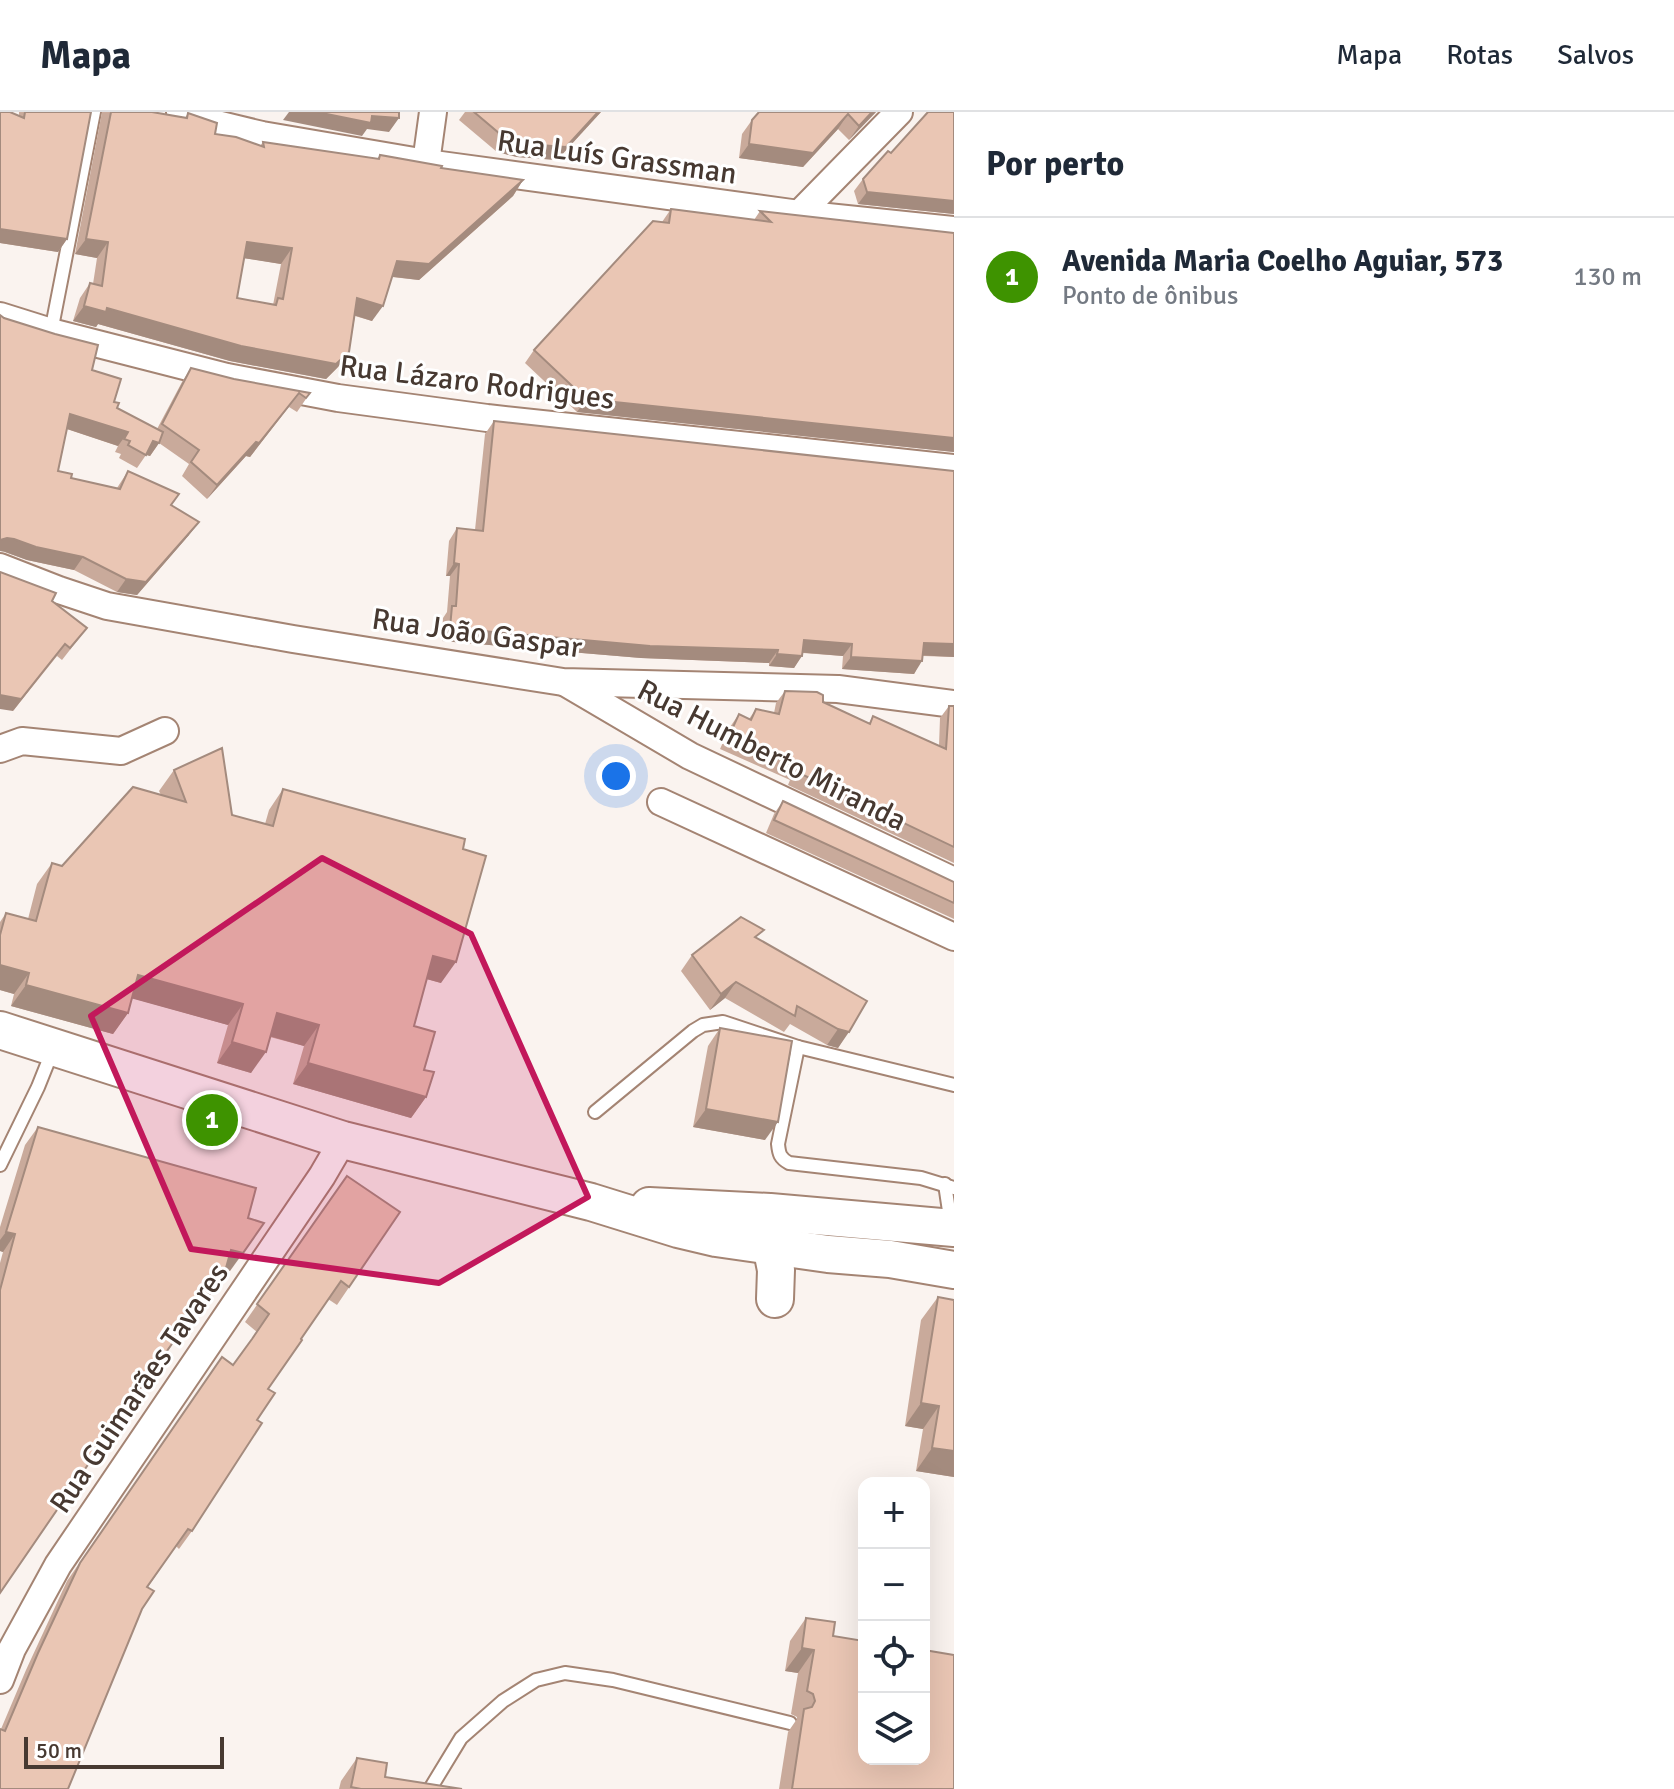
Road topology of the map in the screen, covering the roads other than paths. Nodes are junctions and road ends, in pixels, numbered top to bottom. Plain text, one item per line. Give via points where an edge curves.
1 (94, 112) edge
2 (180, 112) edge
3 (433, 112) edge
4 (899, 112) edge
5 (264, 123) edge
6 (426, 163) junction
7 (799, 214) junction
8 (954, 230) edge
9 (0, 316) edge
10 (51, 332) junction
11 (954, 468) edge
12 (0, 567) edge
13 (563, 682) junction
14 (954, 704) edge
15 (165, 731) dead end
16 (0, 749) edge
17 (661, 802) dead end
18 (954, 881) edge
19 (954, 937) edge
20 (0, 1030) edge
21 (54, 1046) junction
22 (798, 1047) junction
23 (954, 1085) edge
24 (595, 1112) dead end
25 (343, 1140) junction
26 (0, 1165) edge
27 (949, 1186) edge
28 (591, 1202) junction
29 (949, 1232) edge
30 (771, 1245) junction
31 (828, 1254) junction
32 (954, 1270) edge
33 (775, 1299) dead end
34 (6, 1647) edge
35 (0, 1680) edge
36 (790, 1723) dead end
37 (430, 1789) edge

1 - 10 lane
2 - 5 street, Rua Luís Grassman via 200,120
3 - 6 street
4 - 7 street
5 - 6 street, Rua Luís Grassman
6 - 7 street, Rua Luís Grassman
7 - 8 street, Rua Luís Grassman
9 - 10 street, Rua Lázaro Rodrigues
10 - 11 street, Rua Lázaro Rodrigues via 227,377 338,398
12 - 13 street, Rua João Gaspar via 107,606
13 - 14 street, Rua João Gaspar via 838,689
13 - 18 street, Rua Humberto Miranda via 690,756
15 - 16 street via 121,751 22,741
17 - 19 street
20 - 21 main road
21 - 25 main road
21 - 26 lane
22 - 23 lane
22 - 24 lane via 723,1022 703,1025
22 - 27 lane via 778,1144 782,1160
25 - 28 main road
25 - 34 street, Rua Guimarães Tavares
27 - 29 lane
28 - 29 main road via 770,1212
28 - 30 main road via 690,1232
29 - 31 main road
30 - 31 main road
30 - 33 main road
31 - 32 main road
34 - 35 street, Rua Guimarães Tavares
36 - 37 lane via 565,1673 536,1680 503,1701 461,1738

